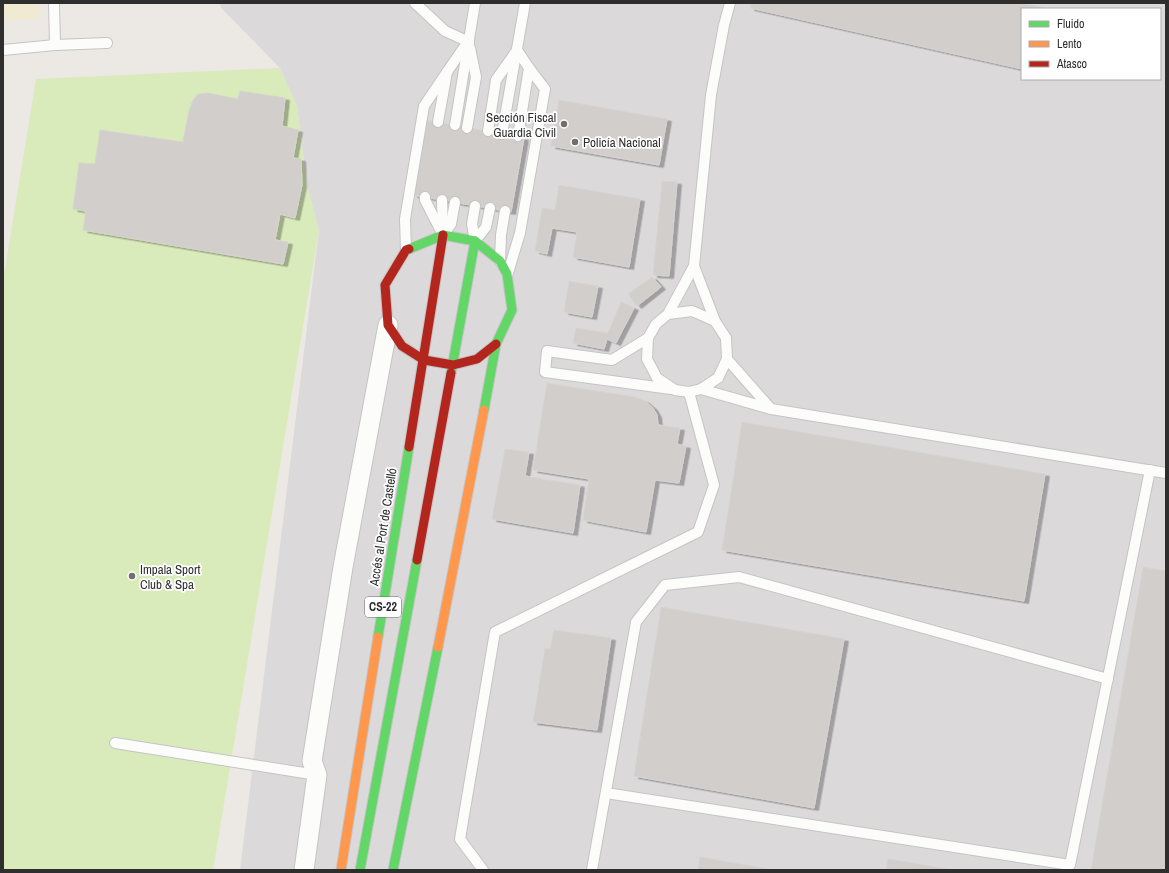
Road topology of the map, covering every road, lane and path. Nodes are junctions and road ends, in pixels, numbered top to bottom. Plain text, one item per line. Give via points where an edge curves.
1 (54, 3) edge
2 (415, 3) edge
3 (475, 3) edge
4 (525, 3) edge
5 (723, 3) edge
6 (730, 3) edge
7 (724, 25) junction
8 (469, 42) junction
9 (107, 43) dead end
10 (55, 44) junction
11 (3, 50) edge
12 (517, 50) junction
13 (530, 68) junction
14 (447, 72) junction
15 (438, 122) dead end
16 (455, 125) dead end
17 (468, 128) dead end
18 (488, 131) dead end
19 (502, 134) dead end
20 (518, 136) dead end
21 (425, 197) dead end
22 (442, 200) dead end
23 (455, 202) dead end
24 (475, 206) dead end
25 (490, 208) dead end
26 (505, 211) dead end
27 (443, 235) junction
28 (475, 241) junction
29 (406, 250) junction
30 (500, 261) junction
31 (694, 266) junction
32 (508, 274) junction
33 (668, 314) junction
34 (715, 321) junction
35 (388, 325) junction
36 (648, 338) junction
37 (496, 344) junction
38 (727, 359) junction
39 (424, 360) junction
40 (453, 365) junction
41 (701, 389) junction
42 (675, 390) junction
43 (689, 392) junction
44 (771, 409) junction
45 (1150, 470) junction
46 (1166, 473) edge
47 (1108, 679) junction
48 (114, 744) dead end
49 (317, 775) junction
50 (606, 793) junction
51 (591, 868) edge
52 (304, 870) edge
53 (341, 870) edge
54 (360, 870) edge
55 (393, 870) edge
56 (483, 870) edge

1 - 10 lane
2 - 8 lane via 445,31
3 - 8 lane
4 - 12 lane
5 - 7 lane
6 - 7 lane
7 - 31 lane via 711,96
8 - 14 lane
8 - 16 lane
8 - 17 lane via 476,77
9 - 10 lane
10 - 11 lane
12 - 13 lane
12 - 18 lane via 496,80
12 - 19 lane
13 - 20 lane
13 - 32 lane via 545,89 520,233
14 - 15 lane
14 - 29 lane via 424,106 405,219
21 - 27 lane
22 - 27 lane
23 - 27 lane via 451,224
24 - 28 lane via 472,224
25 - 28 lane via 486,227
26 - 30 lane
27 - 28 main road
27 - 29 main road
27 - 39 main road, Accés al Port de Castelló / CS-22
28 - 30 main road
28 - 40 main road, CS-22
29 - 35 main road via 385,285
30 - 32 main road
31 - 33 lane
31 - 34 lane
32 - 37 main road via 512,310
33 - 34 lane via 692,310
33 - 36 lane via 656,324
34 - 38 lane via 726,338
35 - 39 main road via 402,346
35 - 49 street via 343,567 312,761
36 - 42 lane via 647,360 650,366 657,378
36 - 42 lane via 612,360 547,351 545,372
37 - 40 main road via 477,358
37 - 55 main road via 460,541
38 - 41 lane via 718,378
38 - 44 lane
39 - 40 main road
39 - 53 main road, Accés al Port de Castelló / CS-22
40 - 54 main road, CS-22
41 - 43 lane
41 - 44 lane
42 - 43 lane
43 - 56 lane via 714,485 698,532 495,632 460,839
44 - 45 lane
45 - 46 lane
45 - 47 lane
47 - 50 lane via 1070,865
47 - 50 lane via 739,577 665,585 636,622
48 - 49 lane
49 - 52 street
50 - 51 lane

